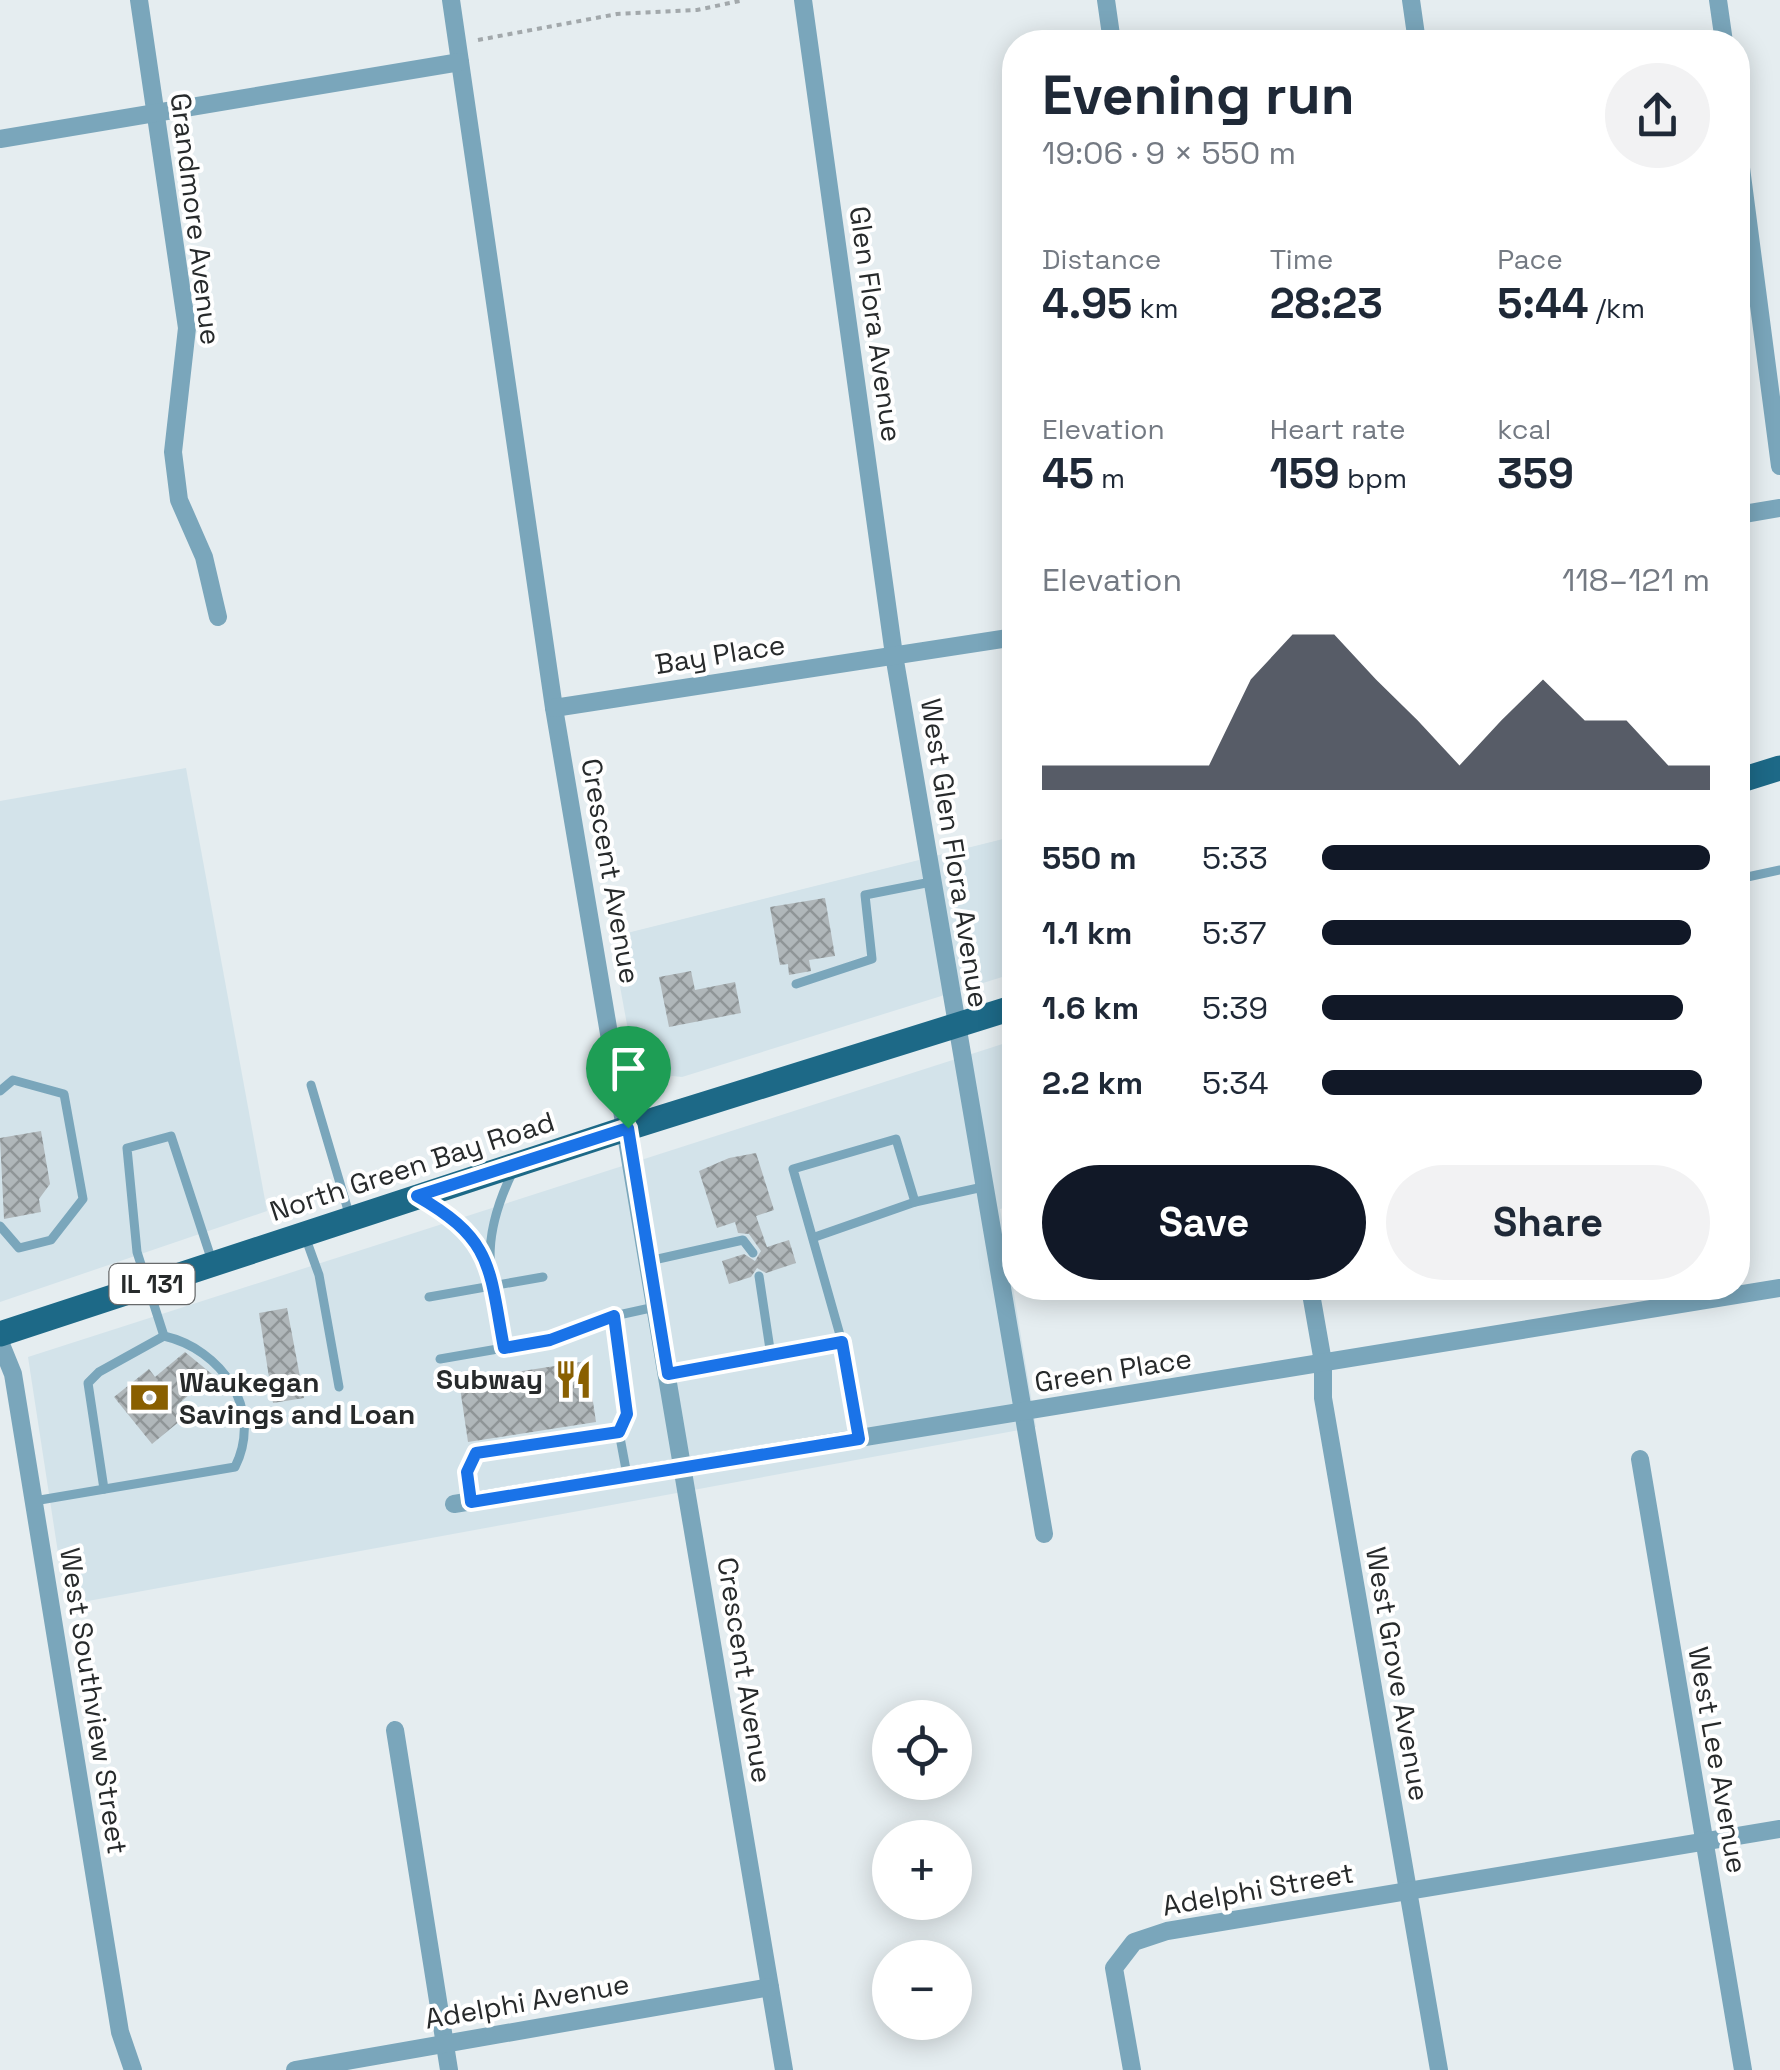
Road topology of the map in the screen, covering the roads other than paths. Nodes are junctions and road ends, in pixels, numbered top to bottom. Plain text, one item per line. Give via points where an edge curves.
1 (140, 0) edge
2 (451, 0) edge
3 (803, 0) edge
4 (1106, 0) edge
5 (1410, 0) edge
6 (1718, 0) edge
7 (1110, 30) edge
8 (1415, 30) edge
9 (1722, 30) edge
10 (460, 62) junction
11 (156, 114) junction
12 (0, 139) edge
13 (1750, 237) edge
14 (1780, 466) edge
15 (1780, 508) edge
16 (1750, 513) edge
17 (218, 617) dead end
18 (1002, 639) edge
19 (894, 655) junction
20 (554, 708) junction
21 (1780, 768) edge
22 (1750, 777) edge
23 (1780, 870) edge
24 (1750, 877) edge
25 (932, 882) junction
26 (796, 984) dead end
27 (1002, 1010) edge
28 (956, 1025) junction
29 (311, 1085) dead end
30 (0, 1091) edge
31 (628, 1128) junction
32 (516, 1164) junction
33 (983, 1186) junction
34 (417, 1196) junction
35 (915, 1202) junction
36 (350, 1218) junction
37 (0, 1226) edge
38 (303, 1233) junction
39 (816, 1237) junction
40 (753, 1253) dead end
41 (486, 1256) junction
42 (649, 1260) junction
43 (213, 1263) junction
44 (543, 1276) dead end
45 (759, 1276) dead end
46 (146, 1285) junction
47 (492, 1286) junction
48 (1780, 1288) edge
49 (1750, 1293) edge
50 (429, 1297) dead end
51 (1002, 1300) edge
52 (1002, 1300) edge
53 (1312, 1300) edge
54 (1706, 1300) edge
55 (657, 1307) junction
56 (614, 1316) junction
57 (0, 1334) edge
58 (164, 1336) junction
59 (0, 1342) edge
60 (842, 1342) junction
61 (504, 1348) junction
62 (771, 1356) junction
63 (440, 1359) dead end
64 (1323, 1362) junction
65 (668, 1374) junction
66 (338, 1387) dead end
67 (1021, 1413) junction
68 (619, 1432) junction
69 (859, 1439) junction
70 (1640, 1459) dead end
71 (684, 1467) junction
72 (627, 1476) junction
73 (104, 1489) junction
74 (34, 1501) junction
75 (463, 1503) joint
76 (1044, 1534) dead end
77 (395, 1730) dead end
78 (1780, 1829) edge
79 (1704, 1841) junction
80 (1408, 1890) junction
81 (770, 1987) junction
82 (445, 2044) junction
83 (337, 2066) edge
84 (133, 2070) edge
85 (295, 2070) edge
86 (449, 2070) edge
87 (784, 2070) edge
88 (1132, 2070) edge
89 (1438, 2070) edge
90 (1743, 2070) edge

1 - 11 street, Grandmore Avenue
2 - 10 street, Crescent Avenue
3 - 19 street, Glen Flora Avenue
4 - 7 street
5 - 8 street
6 - 9 street
10 - 11 street
10 - 20 street, Crescent Avenue
11 - 12 street
11 - 17 street, Grandmore Avenue via 187,328 173,452 179,500 204,556
13 - 14 street
15 - 16 street
18 - 19 street, Bay Place
19 - 20 street, Bay Place
19 - 25 street, West Glen Flora Avenue
20 - 31 street, Crescent Avenue
21 - 22 main road
23 - 24 lane
25 - 26 lane via 865,895 872,959
25 - 28 street, West Glen Flora Avenue
27 - 28 main road, North Green Bay Road / IL 131
28 - 31 main road, North Green Bay Road / IL 131
28 - 33 street, West Glen Flora Avenue
29 - 36 lane
30 - 37 lane via 13,1080 64,1094 83,1198 51,1240 19,1248
31 - 32 main road, North Green Bay Road / IL 131
31 - 42 street, Crescent Avenue
32 - 34 main road, North Green Bay Road / IL 131
32 - 41 lane via 498,1202
33 - 35 lane
33 - 52 street, West Glen Flora Avenue
34 - 36 main road, North Green Bay Road / IL 131
34 - 41 lane
35 - 39 lane
35 - 39 lane via 896,1139 793,1169
36 - 38 main road, North Green Bay Road / IL 131
38 - 43 main road, North Green Bay Road / IL 131
38 - 66 lane via 319,1275
39 - 60 lane
40 - 42 lane via 743,1240
41 - 47 lane
42 - 55 street, Crescent Avenue
43 - 46 main road, North Green Bay Road / IL 131
43 - 46 lane via 171,1136 127,1148
44 - 47 lane
45 - 62 lane
46 - 57 main road, North Green Bay Road / IL 131
46 - 58 lane
47 - 50 lane
47 - 61 lane
48 - 49 street, Green Place
51 - 67 street, West Glen Flora Avenue
53 - 64 street, West Grove Avenue
54 - 64 street, Green Place
55 - 56 lane
55 - 65 street, Crescent Avenue
56 - 61 lane via 550,1340
56 - 68 lane via 627,1414
58 - 73 lane via 88,1383
58 - 73 lane via 198,1346 220,1364 244,1430 242,1452 235,1467
59 - 74 street, West Southview Street via 13,1374
60 - 62 lane
60 - 69 lane
61 - 63 lane
62 - 65 lane
64 - 67 street, Green Place
64 - 80 street, West Grove Avenue via 1323,1398
65 - 71 street, Crescent Avenue
67 - 69 street, Green Place
67 - 76 street, West Glen Flora Avenue
68 - 72 lane
68 - 75 lane via 476,1453
69 - 71 street, Green Place
70 - 79 street, West Lee Avenue
71 - 72 street, Green Place
71 - 81 street, Crescent Avenue
72 - 75 street, Green Place
73 - 74 lane
74 - 84 street, West Southview Street via 120,2032
77 - 82 street
78 - 79 street, Adelphi Street
79 - 80 street, Adelphi Street
79 - 90 street, West Lee Avenue
80 - 88 street, Adelphi Street via 1134,1942 1114,1968
80 - 89 street, West Grove Avenue
81 - 82 street, Adelphi Avenue
81 - 87 street, Crescent Avenue
82 - 83 street, Adelphi Avenue
82 - 86 street
83 - 85 street, Adelphi Avenue

